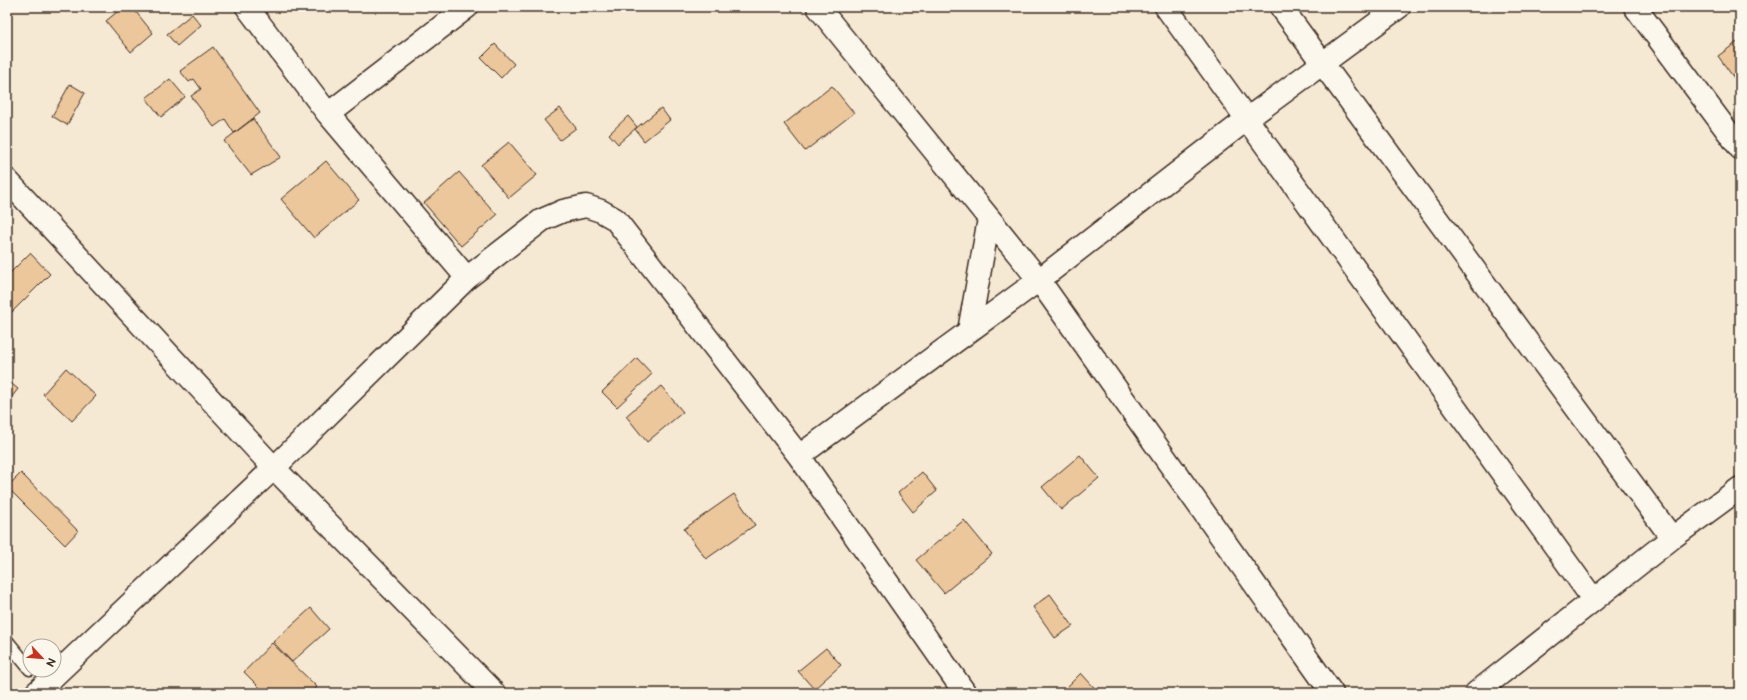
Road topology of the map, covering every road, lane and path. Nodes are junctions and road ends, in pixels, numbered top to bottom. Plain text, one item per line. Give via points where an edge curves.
1 (247, 7) edge
2 (467, 7) edge
3 (818, 7) edge
4 (1166, 7) edge
5 (1281, 7) edge
6 (1399, 7) edge
7 (1636, 7) edge
8 (1324, 64) junction
9 (328, 114) junction
10 (1247, 119) junction
11 (1740, 148) edge
12 (7, 180) edge
13 (989, 219) junction
14 (467, 278) junction
15 (1039, 280) junction
16 (969, 331) junction
17 (799, 456) junction
18 (274, 468) junction
19 (1740, 488) edge
20 (1672, 538) junction
21 (1593, 600) junction
22 (7, 642) edge
23 (38, 682) edge
24 (494, 693) edge
25 (965, 693) edge
26 (1332, 693) edge
27 (1476, 693) edge

1 - 9 street
2 - 9 street
3 - 13 street
4 - 10 street
5 - 8 street
6 - 8 street
7 - 11 street
8 - 10 street
8 - 20 street
9 - 14 street
10 - 15 street
10 - 21 street
12 - 18 street
13 - 15 street
13 - 16 street
14 - 17 street via 542,220 563,211 586,206 602,211 615,219
14 - 18 street
15 - 16 street
15 - 26 street
16 - 17 street
17 - 25 street
18 - 23 street
18 - 24 street
19 - 20 street
20 - 21 street
21 - 27 street
22 - 23 lane

